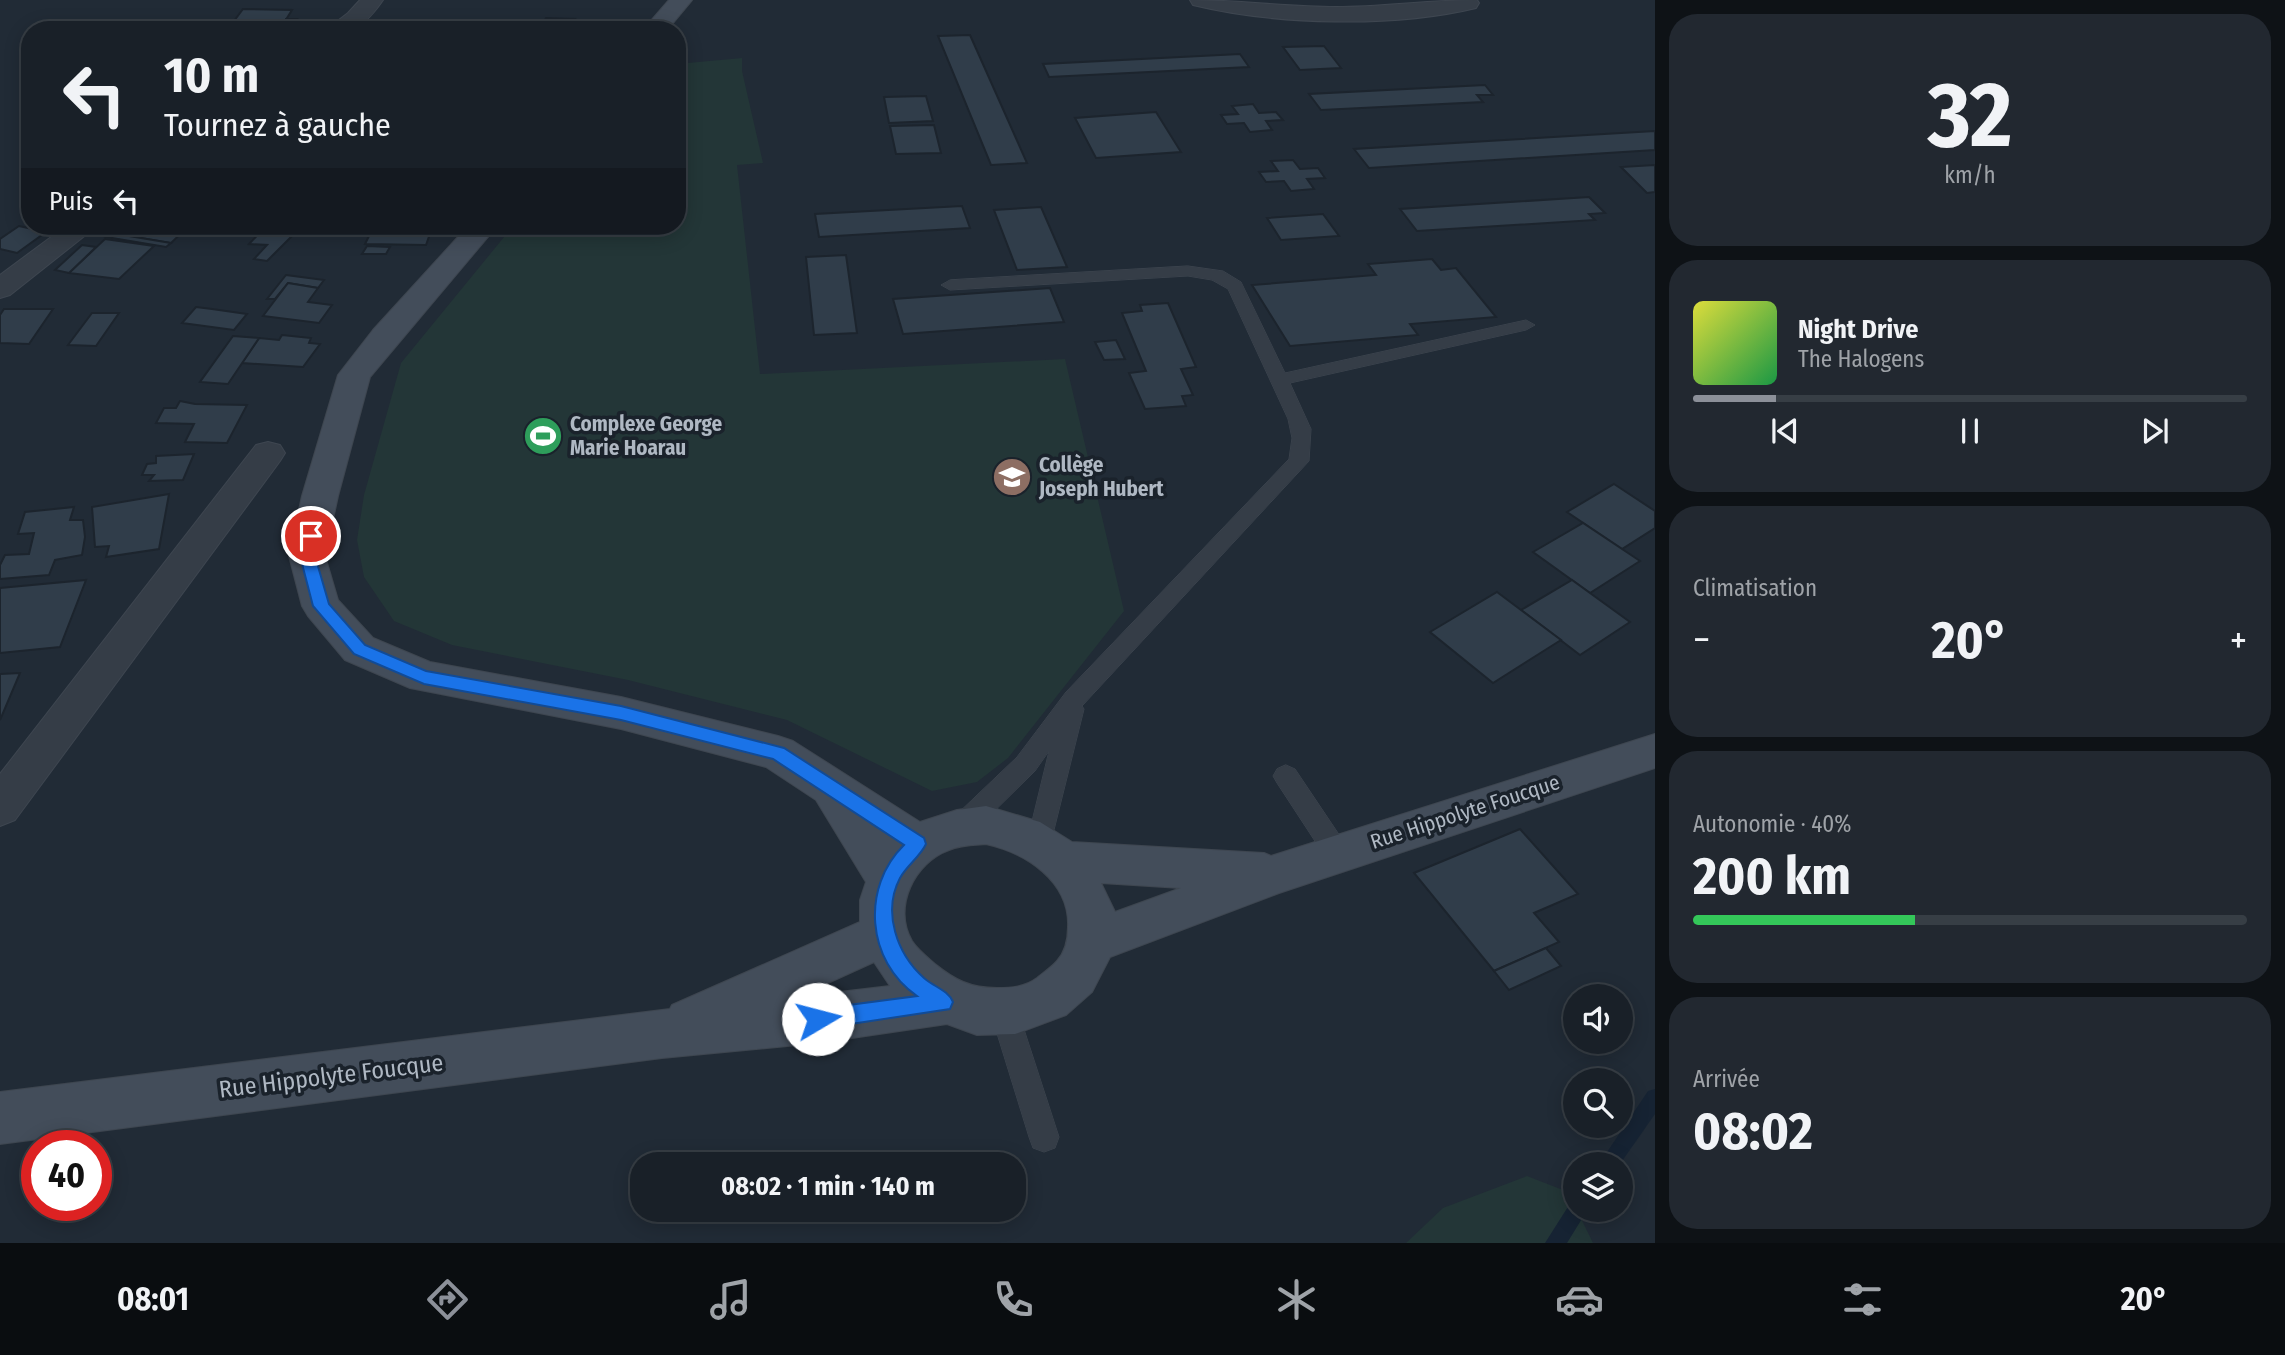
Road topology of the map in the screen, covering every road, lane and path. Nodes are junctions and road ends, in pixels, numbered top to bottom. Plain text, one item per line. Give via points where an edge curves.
1 (372, 0) edge
2 (681, 0) edge
3 (1201, 0) edge
4 (1469, 1) edge
5 (351, 21) edge
6 (662, 21) edge
7 (71, 235) edge
8 (475, 235) edge
9 (950, 285) dead end
10 (0, 289) edge
11 (1526, 325) dead end
12 (1279, 380) junction
13 (268, 453) dead end
14 (1074, 699) junction
15 (1655, 751) edge
16 (1286, 776) dead end
17 (827, 784) junction
18 (0, 807) edge
19 (962, 826) junction
20 (917, 844) junction
21 (1052, 852) junction
22 (1337, 853) junction
23 (1276, 874) junction
24 (889, 880) junction
25 (885, 934) junction
26 (1091, 942) junction
27 (943, 1002) junction
28 (1006, 1014) junction
29 (662, 1034) junction
30 (0, 1118) edge
31 (1044, 1137) dead end

1 - 5 street
2 - 6 street
3 - 4 street via 1283,10 1387,14
7 - 10 street
8 - 17 street via 354,375 307,556 321,606 359,649 424,677 621,713 778,753
9 - 12 lane via 1188,271 1217,275 1235,286
11 - 12 lane
12 - 14 lane via 1303,431 1299,461
13 - 18 street
14 - 19 lane via 1026,764
14 - 21 lane
15 - 22 street, Rue Hippolyte Foucque
16 - 22 lane
17 - 20 street
17 - 24 street
19 - 20 street
19 - 21 street via 1011,830
20 - 24 street
21 - 23 street, Rue Hippolyte Foucque
21 - 26 street via 1082,886 1091,914
22 - 23 street, Rue Hippolyte Foucque
23 - 26 street, Rue Hippolyte Foucque
24 - 25 street via 883,906
25 - 27 street via 897,961 917,984
25 - 29 street, Rue Hippolyte Foucque
26 - 28 street via 1080,969 1062,991 1036,1007
27 - 28 street via 973,1012
27 - 29 street, Rue Hippolyte Foucque
28 - 31 lane
29 - 30 street, Rue Hippolyte Foucque

